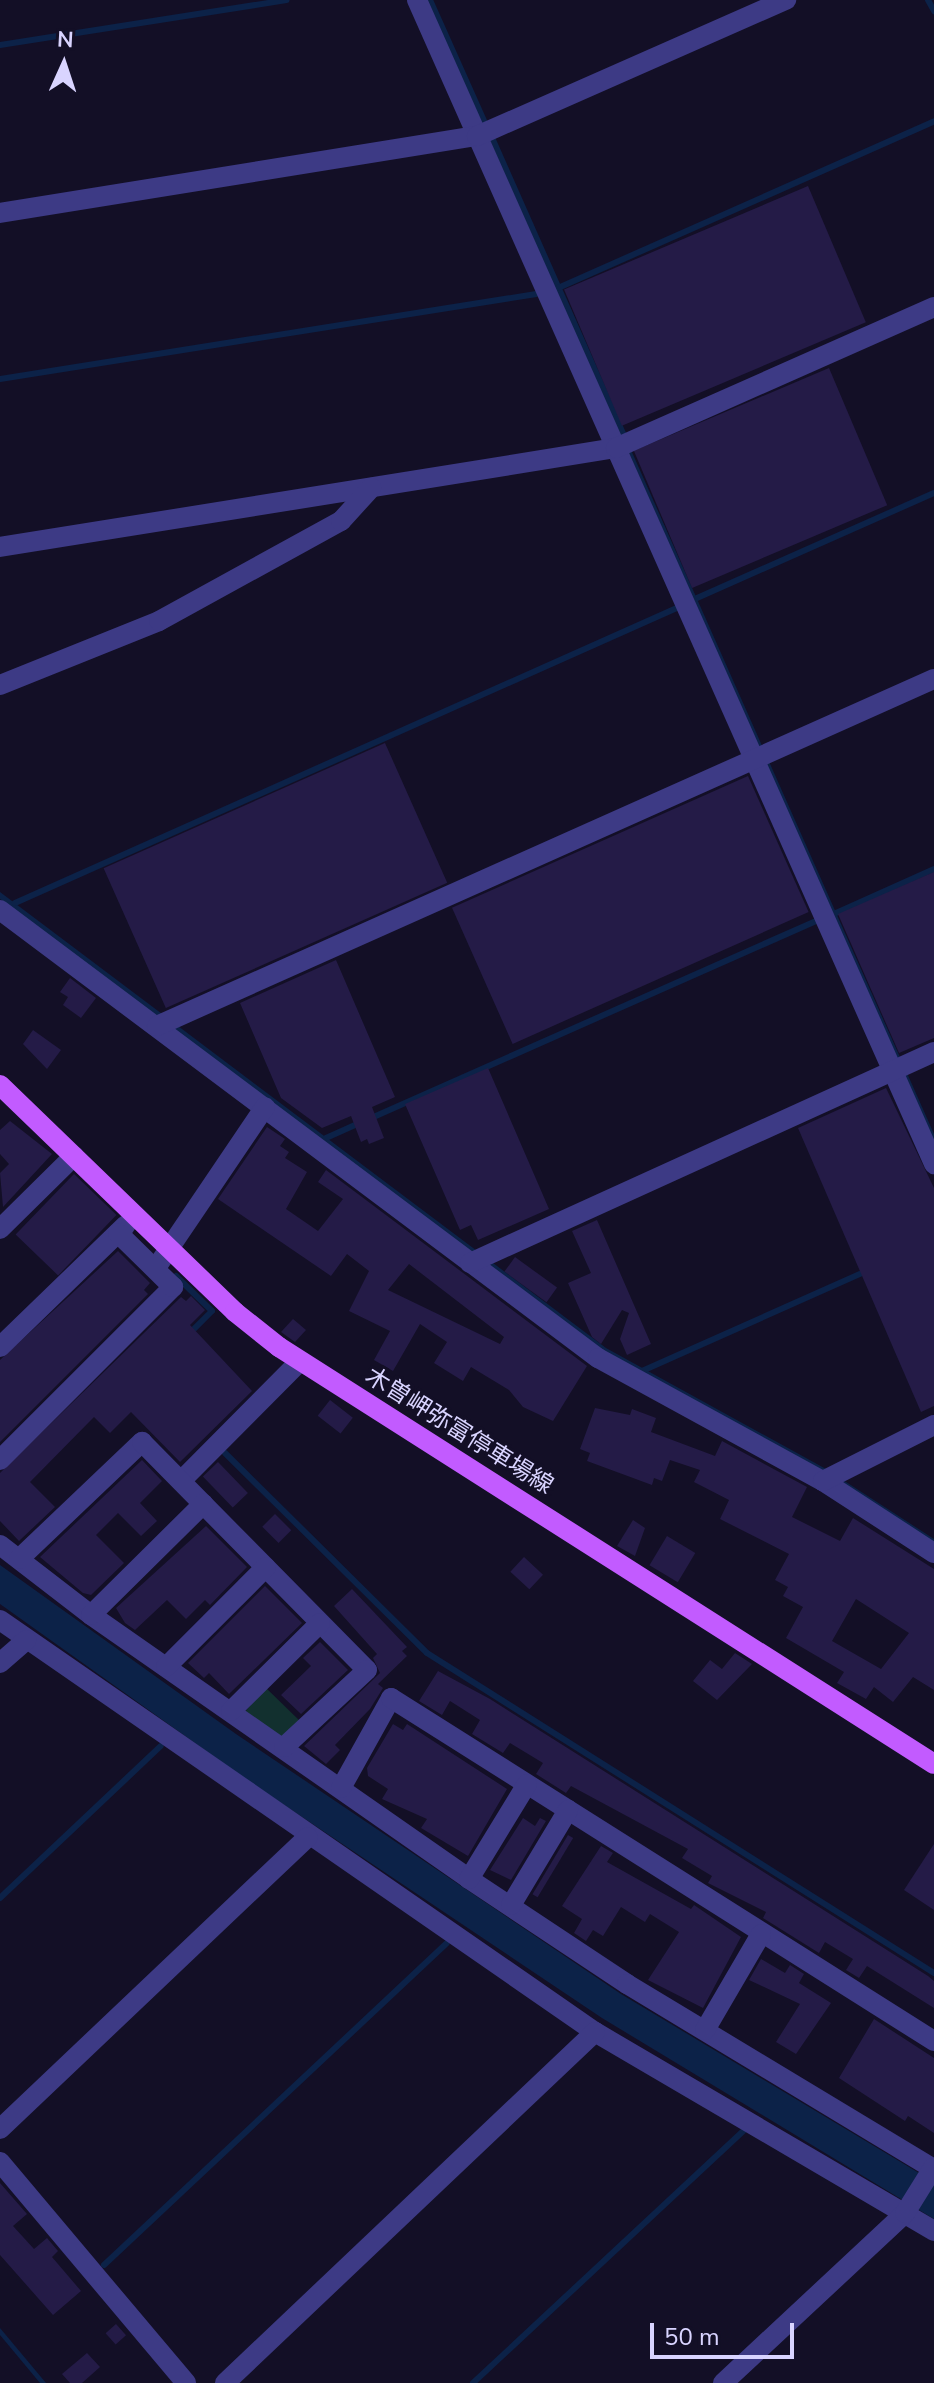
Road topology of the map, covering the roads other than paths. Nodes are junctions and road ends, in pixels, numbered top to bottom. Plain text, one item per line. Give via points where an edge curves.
1 (417, 0) edge
2 (786, 0) edge
3 (477, 136) junction
4 (0, 213) edge
5 (934, 307) edge
6 (616, 448) junction
7 (371, 488) junction
8 (0, 547) edge
9 (934, 679) edge
10 (0, 685) edge
11 (761, 756) junction
12 (0, 910) edge
13 (163, 1022) junction
14 (934, 1052) edge
15 (898, 1068) junction
16 (4, 1096) edge
17 (265, 1107) junction
18 (74, 1156) junction
19 (934, 1164) edge
20 (136, 1215) junction
21 (0, 1229) edge
22 (118, 1233) junction
23 (169, 1248) junction
24 (477, 1259) junction
25 (155, 1269) junction
26 (0, 1347) edge
27 (300, 1361) junction
28 (934, 1425) edge
29 (0, 1460) edge
30 (828, 1477) junction
31 (181, 1481) junction
32 (203, 1504) junction
33 (0, 1545) edge
34 (934, 1553) edge
35 (19, 1559) junction
36 (266, 1567) junction
37 (91, 1615) junction
38 (0, 1620) edge
39 (320, 1623) junction
40 (26, 1640) junction
41 (0, 1663) edge
42 (166, 1667) junction
43 (231, 1711) junction
44 (284, 1747) junction
45 (934, 1764) edge
46 (527, 1784) junction
47 (341, 1788) junction
48 (568, 1810) junction
49 (308, 1837) junction
50 (469, 1879) junction
51 (511, 1905) junction
52 (761, 1934) junction
53 (705, 2030) junction
54 (595, 2032) junction
55 (934, 2041) edge
56 (0, 2129) edge
57 (0, 2162) edge
58 (932, 2167) edge
59 (906, 2211) junction
60 (934, 2231) edge
61 (181, 2381) edge
62 (225, 2383) edge
63 (723, 2383) edge

1 - 3 street
2 - 3 street
3 - 4 street
3 - 6 street
5 - 6 street
6 - 7 street
6 - 11 street
7 - 8 street
7 - 10 street via 341,521 159,621
9 - 11 street
11 - 13 street
11 - 15 street
12 - 13 street
13 - 17 street
14 - 15 street
15 - 19 street
15 - 24 street
16 - 18 main road, 木曽岬弥富停車場線
17 - 23 street
17 - 24 street
18 - 20 main road, 木曽岬弥富停車場線
18 - 21 street
20 - 22 street
20 - 23 main road, 木曽岬弥富停車場線
22 - 25 street
22 - 26 street
23 - 25 street
23 - 27 main road, 木曽岬弥富停車場線 via 235,1312
24 - 30 street via 630,1379
25 - 29 street via 173,1287
27 - 31 street
27 - 45 main road, 木曽岬弥富停車場線
28 - 30 street
30 - 34 street
31 - 32 street
31 - 35 street via 142,1442
32 - 36 street
32 - 37 street
33 - 35 street
35 - 37 street
36 - 39 street
36 - 42 street
37 - 42 street
38 - 40 street
39 - 43 street
39 - 44 street via 367,1670
40 - 41 street
40 - 49 street
42 - 43 street
43 - 44 street
44 - 47 street
46 - 47 street via 391,1698
46 - 48 street
46 - 50 street
47 - 50 street
48 - 51 street
48 - 52 street
49 - 54 street
49 - 56 street
50 - 51 street
51 - 53 street
52 - 53 street
52 - 55 street
53 - 58 street
54 - 59 street
54 - 62 street
57 - 61 street
58 - 59 street
59 - 60 street
59 - 63 street

